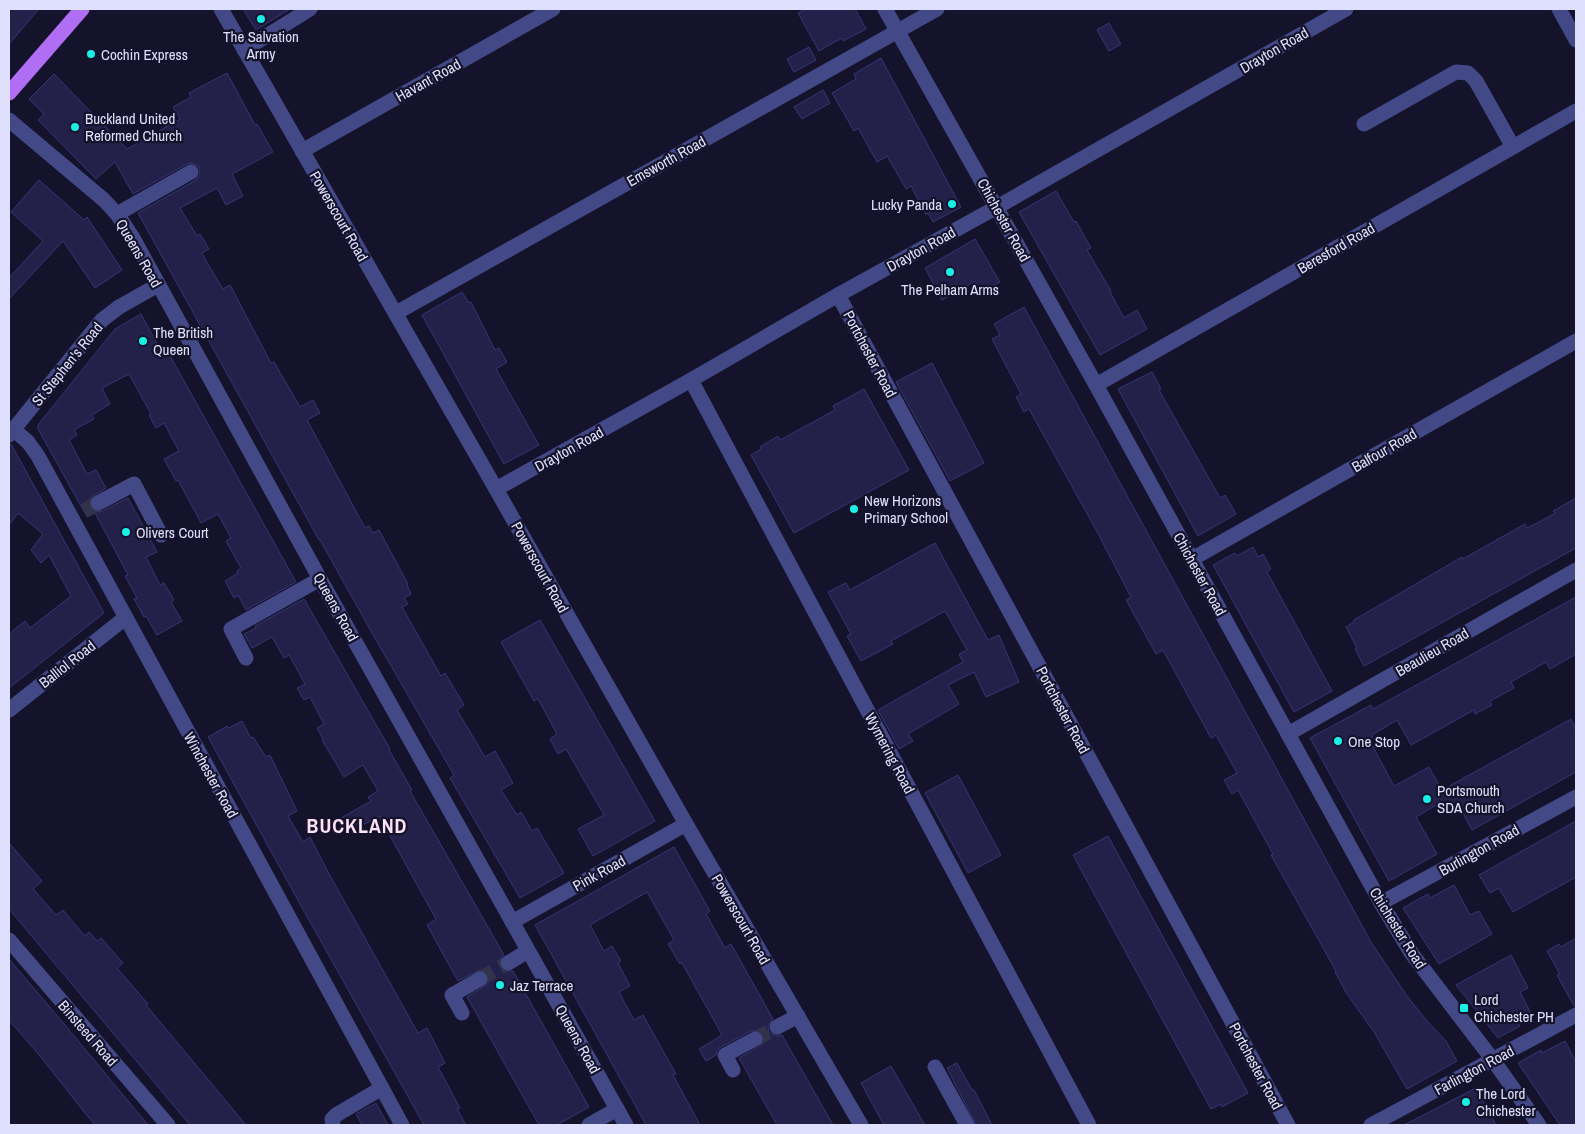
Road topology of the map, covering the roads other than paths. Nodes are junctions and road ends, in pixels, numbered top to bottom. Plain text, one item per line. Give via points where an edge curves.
1 (82, 9) edge
2 (221, 9) edge
3 (310, 9) edge
4 (553, 9) edge
5 (885, 9) edge
6 (937, 9) edge
7 (1346, 9) edge
8 (1559, 9) edge
9 (897, 31) junction
10 (1576, 40) edge
11 (244, 50) junction
12 (9, 93) edge
13 (1576, 112) edge
14 (9, 120) edge
15 (1364, 124) dead end
16 (1513, 147) junction
17 (302, 151) junction
18 (192, 172) dead end
19 (997, 207) junction
20 (117, 214) junction
21 (158, 285) junction
22 (838, 295) junction
23 (396, 313) junction
24 (1576, 341) edge
25 (691, 380) junction
26 (1096, 385) junction
27 (11, 432) edge
28 (496, 489) junction
29 (98, 503) tunnel mouth
30 (161, 535) dead end
31 (1192, 559) junction
32 (1576, 570) edge
33 (320, 579) junction
34 (125, 618) junction
35 (246, 658) dead end
36 (9, 710) edge
37 (1288, 734) junction
38 (1576, 797) edge
39 (686, 824) junction
40 (1381, 903) junction
41 (512, 922) junction
42 (9, 940) edge
43 (528, 951) junction
44 (508, 963) tunnel mouth
45 (480, 979) tunnel mouth
46 (462, 1013) dead end
47 (1576, 1015) edge
48 (798, 1016) junction
49 (777, 1027) tunnel mouth
50 (755, 1039) tunnel mouth
51 (1493, 1060) junction
52 (936, 1066) dead end
53 (733, 1070) dead end
54 (382, 1088) junction
55 (617, 1109) junction
56 (168, 1125) edge
57 (333, 1125) edge
58 (402, 1125) edge
59 (589, 1125) edge
60 (626, 1125) edge
61 (860, 1125) edge
62 (967, 1125) edge
63 (1090, 1125) edge
64 (1288, 1125) edge
65 (1372, 1125) edge
66 (1539, 1125) edge

1 - 12 main road
2 - 11 street, Powerscourt Road
3 - 11 street
4 - 17 street, Havant Road
5 - 9 street, Chichester Road
6 - 9 street, Emsworth Road
7 - 19 street, Drayton Road
8 - 10 street
9 - 19 street, Chichester Road
9 - 23 street, Emsworth Road
11 - 17 street, Powerscourt Road
13 - 16 street, Beresford Road
14 - 20 street, Queens Road
15 - 16 street via 1456,72 1468,73 1476,81
16 - 26 street, Beresford Road
17 - 23 street, Powerscourt Road
18 - 20 street
19 - 22 street, Drayton Road
19 - 26 street, Chichester Road
20 - 21 street, Queens Road
21 - 27 street, St Stephen's Road via 119,306 102,320
21 - 33 street, Queens Road
22 - 25 street, Drayton Road
22 - 64 street, Portchester Road
23 - 28 street, Powerscourt Road
24 - 31 street, Balfour Road
25 - 28 street, Drayton Road
25 - 63 street, Wymering Road
26 - 31 street, Chichester Road
27 - 34 street, Winchester Road via 28,442 78,514
28 - 39 street, Powerscourt Road
29 - 30 street via 134,484
31 - 37 street, Chichester Road
32 - 37 street, Beaulieu Road
33 - 35 street via 231,630
33 - 41 street, Queens Road
34 - 36 street, Balliol Road
34 - 54 street, Winchester Road
37 - 40 street, Chichester Road
38 - 40 street, Burlington Road
39 - 41 street, Pink Road
39 - 48 street, Powerscourt Road
40 - 51 street, Chichester Road via 1412,954
41 - 43 street, Queens Road
42 - 56 street, Binsteed Road
43 - 44 street
43 - 55 street, Queens Road
45 - 46 street via 452,995
47 - 51 street, Farlington Road
48 - 49 street
48 - 61 street, Powerscourt Road
50 - 53 street via 725,1055
51 - 65 street, Farlington Road
51 - 66 street, Chichester Road
52 - 62 street
54 - 57 street via 336,1114 332,1119
54 - 58 street, Winchester Road
55 - 59 street
55 - 60 street, Queens Road

